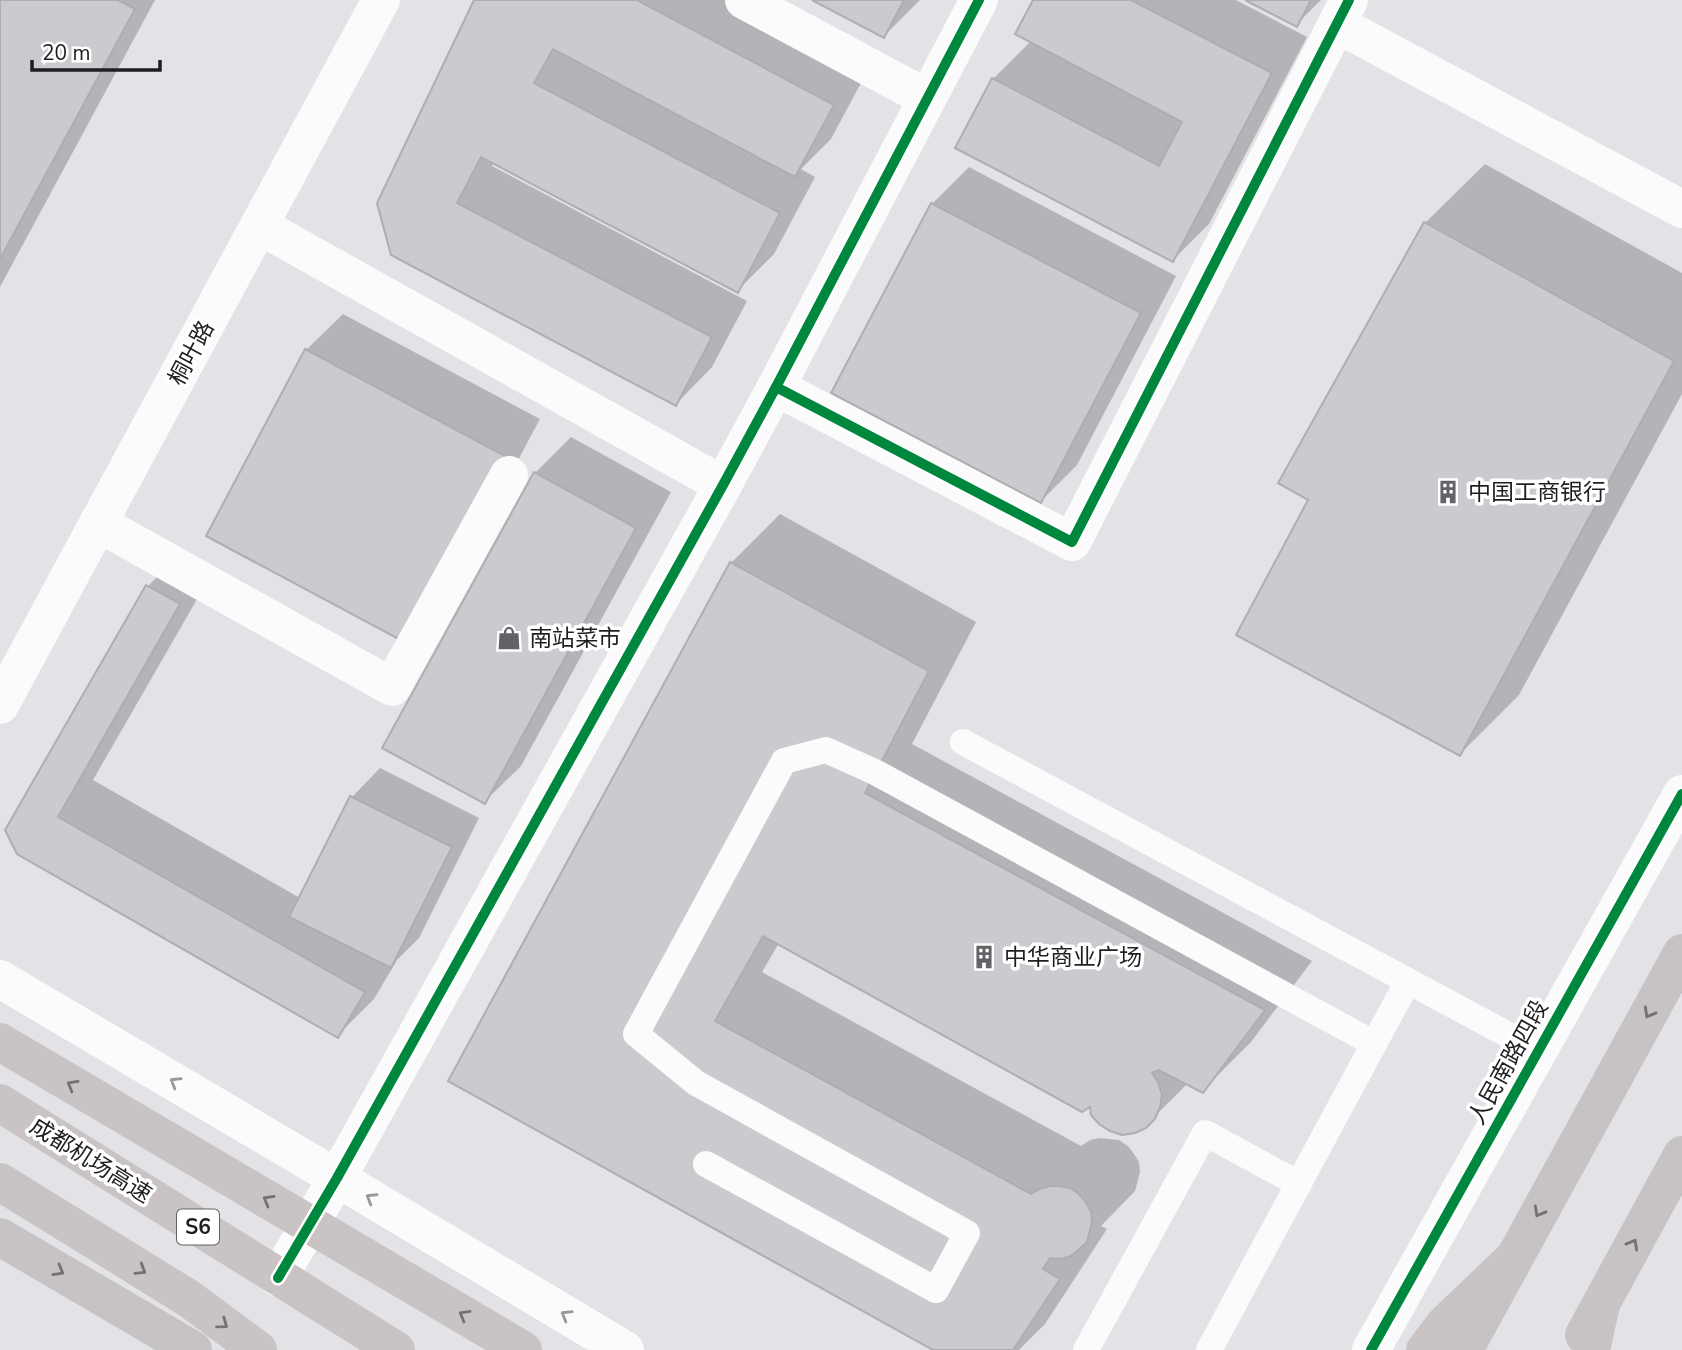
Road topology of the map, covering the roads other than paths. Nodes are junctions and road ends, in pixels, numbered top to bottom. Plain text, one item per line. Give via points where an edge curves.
1 (381, 0) edge
2 (744, 0) edge
3 (979, 0) edge
4 (1343, 12) edge
5 (927, 98) junction
6 (1682, 209) edge
7 (260, 226) junction
8 (776, 387) junction
9 (509, 475) dead end
10 (723, 485) junction
11 (98, 523) junction
12 (0, 705) edge
13 (963, 742) dead end
14 (1682, 794) edge
15 (1682, 953) edge
16 (0, 979) edge
17 (1408, 981) junction
18 (0, 1042) edge
19 (1373, 1043) junction
20 (1538, 1051) junction
21 (0, 1106) edge
22 (1682, 1155) edge
23 (706, 1164) dead end
24 (337, 1178) junction
25 (0, 1182) edge
26 (1298, 1184) junction
27 (0, 1237) edge
28 (1512, 1260) junction
29 (278, 1278) junction
30 (1601, 1304) junction
31 (193, 1350) edge
32 (258, 1350) edge
33 (398, 1350) edge
34 (523, 1350) edge
35 (625, 1350) edge
36 (1086, 1350) edge
37 (1209, 1350) edge
38 (1371, 1350) edge
39 (1425, 1350) edge
40 (1464, 1350) edge
41 (1576, 1350) edge
42 (1591, 1350) edge

1 - 7 street, 桐叶路
2 - 5 street
3 - 5 street
4 - 6 street
4 - 8 street via 1072,542
5 - 8 street
7 - 10 street
7 - 11 street, 桐叶路
8 - 10 street
9 - 11 street via 392,687
10 - 24 street
11 - 12 street, 桐叶路
13 - 17 lane
14 - 20 street, 人民南路四段
15 -> 28 main road
24 -> 16 street
17 - 19 lane
17 - 20 lane
34 -> 18 highway
19 - 23 lane via 875,772 826,750 784,761 636,1034 696,1083 967,1233 936,1290
19 - 26 lane
20 - 38 street, 人民南路四段
21 - 29 main road
21 - 33 highway, 成都机场高速 / S6
30 -> 22 main road
24 - 29 street
35 -> 24 street
25 -> 32 highway via 188,1298
26 - 36 lane via 1205,1133
26 - 37 lane
27 -> 31 main road
28 - 39 highway
28 - 40 main road
29 - 33 main road
30 - 41 main road
30 - 42 highway

